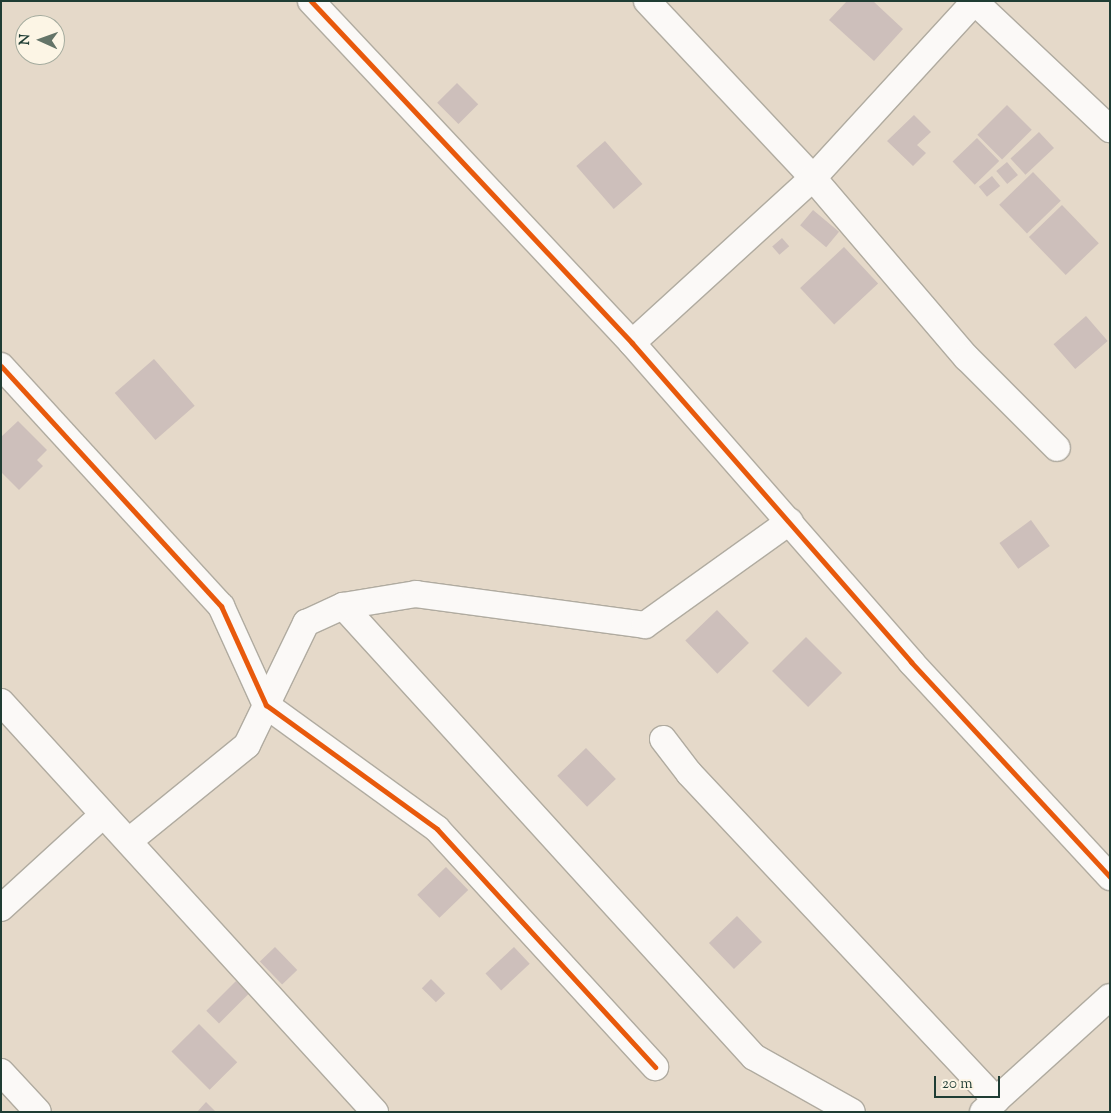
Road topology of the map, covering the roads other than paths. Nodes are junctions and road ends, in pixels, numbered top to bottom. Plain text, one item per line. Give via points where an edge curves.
1 (311, 1) edge
2 (647, 1) edge
3 (975, 2) edge
4 (1110, 129) edge
5 (813, 178) junction
6 (632, 343) junction
7 (1, 366) edge
8 (1057, 448) dead end
9 (790, 521) junction
10 (344, 606) junction
11 (1, 702) edge
12 (266, 705) junction
13 (663, 739) dead end
14 (103, 815) junction
15 (129, 841) junction
16 (1110, 877) edge
17 (1, 908) edge
18 (1110, 997) edge
19 (655, 1067) dead end
20 (1, 1072) edge
21 (989, 1106) edge
22 (38, 1112) edge
23 (375, 1112) edge
24 (852, 1112) edge

1 - 6 street
2 - 5 street
3 - 4 street
3 - 5 street
5 - 6 street
5 - 8 street via 967,358
6 - 9 street
7 - 12 street via 221,606
9 - 10 street via 645,625 416,594
9 - 16 street via 910,662
10 - 12 street via 306,623
10 - 24 street via 754,1057
11 - 14 street
12 - 15 street via 247,745
12 - 19 street via 437,829
13 - 21 street via 701,786
14 - 15 street
14 - 17 street
15 - 23 street
18 - 21 street
20 - 22 street

